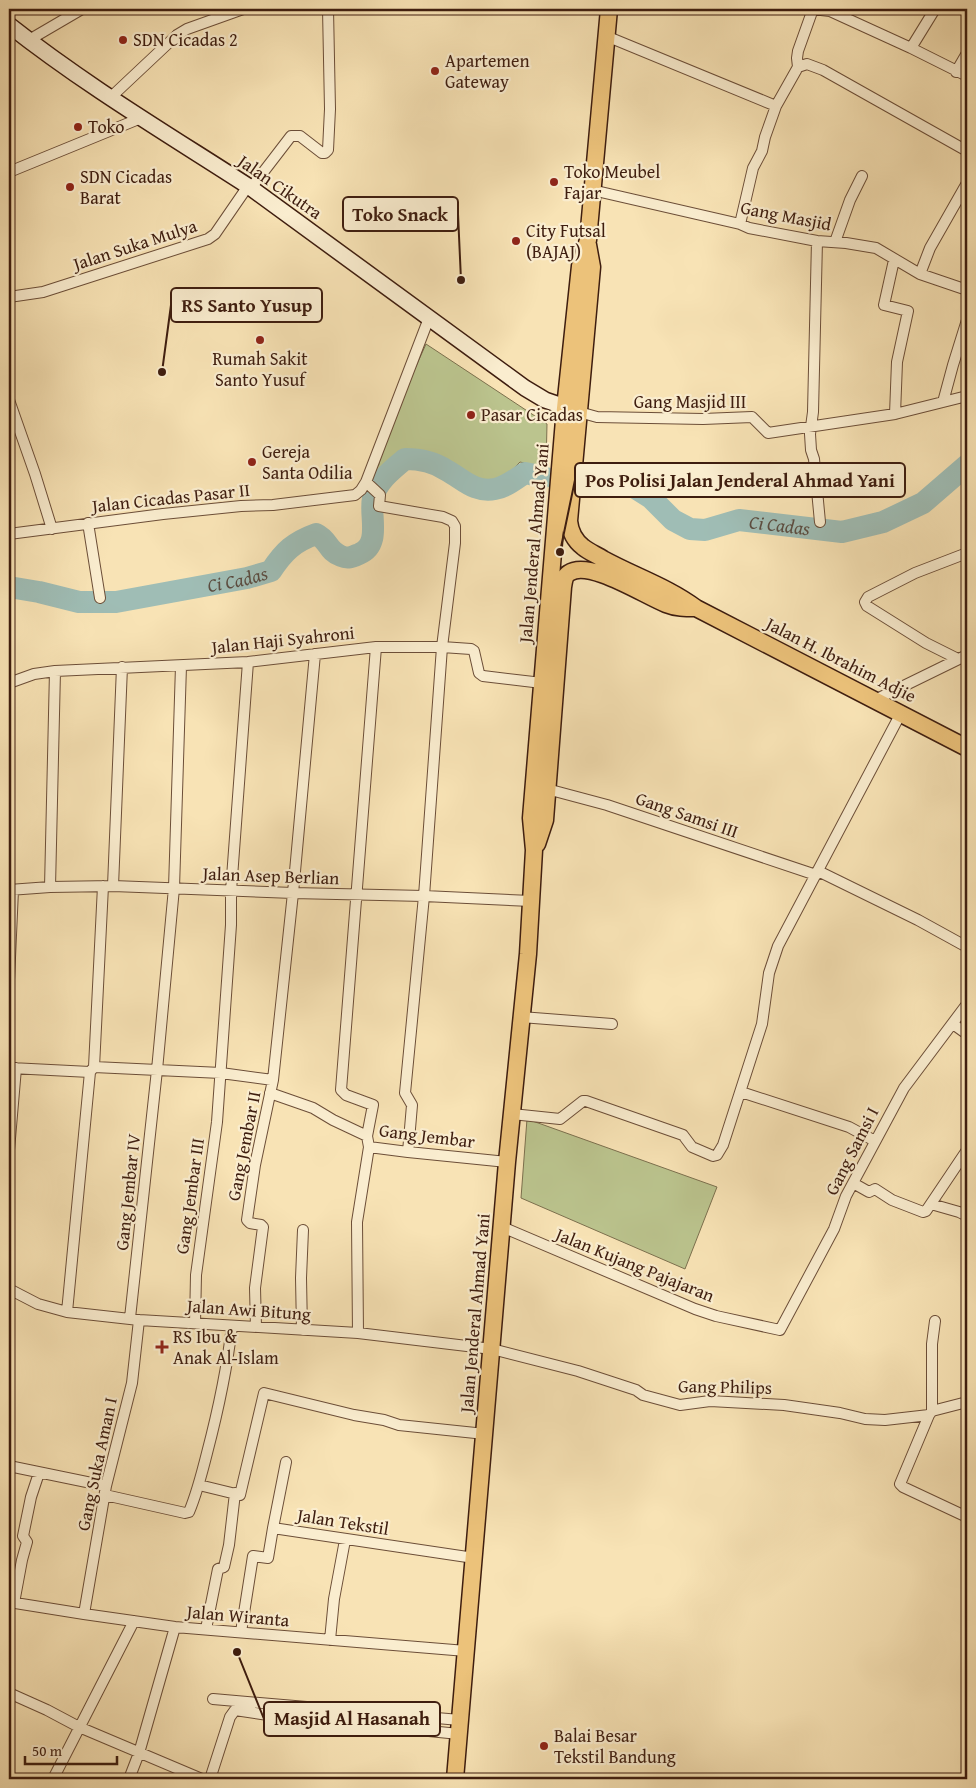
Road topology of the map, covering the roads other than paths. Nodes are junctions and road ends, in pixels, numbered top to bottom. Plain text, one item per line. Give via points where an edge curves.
1 (82, 9) edge
2 (243, 9) edge
3 (328, 9) edge
4 (609, 9) edge
5 (813, 9) edge
6 (935, 9) edge
7 (830, 10) edge
8 (9, 25) edge
9 (606, 36) junction
10 (28, 40) junction
11 (911, 48) junction
12 (967, 53) edge
13 (798, 66) junction
14 (956, 72) junction
15 (967, 76) edge
16 (110, 98) junction
17 (776, 106) junction
18 (141, 118) junction
19 (967, 151) edge
20 (9, 172) edge
21 (862, 176) dead end
22 (967, 183) edge
23 (249, 187) junction
24 (592, 190) junction
25 (740, 224) junction
26 (817, 241) junction
27 (835, 242) junction
28 (894, 260) junction
29 (920, 274) junction
30 (967, 290) edge
31 (9, 297) edge
32 (429, 318) junction
33 (967, 320) edge
34 (967, 396) edge
35 (9, 400) edge
36 (943, 402) junction
37 (572, 410) junction
38 (895, 414) junction
39 (811, 427) junction
40 (373, 489) junction
41 (820, 522) dead end
42 (88, 523) junction
43 (52, 528) junction
44 (9, 534) edge
45 (573, 536) joint
46 (967, 553) edge
47 (563, 587) joint
48 (100, 598) dead end
49 (696, 608) junction
50 (376, 647) junction
51 (442, 647) junction
52 (315, 654) junction
53 (963, 657) edge
54 (248, 662) junction
55 (181, 666) junction
56 (122, 667) junction
57 (55, 671) junction
58 (9, 683) edge
59 (542, 683) junction
60 (875, 700) junction
61 (902, 714) junction
62 (967, 748) edge
63 (547, 789) junction
64 (534, 850) junction
65 (813, 873) junction
66 (108, 886) junction
67 (50, 887) junction
68 (174, 888) junction
69 (11, 890) edge
70 (232, 891) junction
71 (293, 893) junction
72 (357, 895) junction
73 (424, 896) junction
74 (531, 901) junction
75 (967, 948) edge
76 (9, 980) edge
77 (967, 1004) edge
78 (521, 1016) junction
79 (612, 1024) dead end
80 (953, 1024) junction
81 (967, 1034) edge
82 (12, 1068) edge
83 (92, 1069) junction
84 (157, 1070) junction
85 (221, 1073) junction
86 (273, 1080) junction
87 (740, 1092) junction
88 (270, 1093) junction
89 (512, 1114) junction
90 (367, 1136) junction
91 (875, 1141) junction
92 (369, 1146) junction
93 (9, 1150) edge
94 (967, 1150) edge
95 (408, 1152) junction
96 (507, 1162) junction
97 (853, 1183) junction
98 (931, 1204) junction
99 (967, 1216) edge
100 (502, 1227) junction
101 (303, 1230) dead end
102 (9, 1289) edge
103 (67, 1312) junction
104 (135, 1319) junction
105 (935, 1321) dead end
106 (195, 1323) junction
107 (784, 1324) joint
108 (232, 1326) junction
109 (256, 1327) junction
110 (302, 1330) junction
111 (358, 1333) junction
112 (492, 1349) junction
113 (967, 1402) edge
114 (931, 1413) junction
115 (485, 1434) junction
116 (286, 1462) dead end
117 (9, 1466) edge
118 (38, 1473) junction
119 (199, 1485) junction
120 (105, 1491) junction
121 (235, 1493) junction
122 (967, 1517) edge
123 (274, 1528) junction
124 (345, 1540) junction
125 (474, 1558) junction
126 (12, 1602) edge
127 (84, 1614) junction
128 (134, 1621) junction
129 (175, 1626) junction
130 (206, 1629) junction
131 (241, 1632) junction
132 (330, 1640) junction
133 (466, 1651) junction
134 (9, 1693) edge
135 (213, 1699) dead end
136 (79, 1727) junction
137 (459, 1727) junction
138 (139, 1752) junction
139 (53, 1779) edge
140 (129, 1779) edge
141 (202, 1779) edge
142 (210, 1779) edge
143 (455, 1779) edge

1 - 10 street
2 - 16 street via 177,35
3 - 23 street, Jalan Suka Mulya via 328,150 322,153 300,136 291,136
4 - 9 main road, Jalan Jenderal Ahmad Yani
5 - 7 street
5 - 13 street via 798,51
6 - 11 street
7 - 11 street
8 - 10 main road, Jalan Cikutra
9 - 17 street
9 - 24 main road, Jalan Jenderal Ahmad Yani
10 - 16 main road, Jalan Cikutra
11 - 14 street
12 - 14 street
13 - 17 street
13 - 19 street via 807,64 823,70
14 - 15 street
16 - 18 main road, Jalan Cikutra
17 - 25 street via 762,151 753,168
18 - 20 street
18 - 23 main road, Jalan Cikutra
21 - 27 street
22 - 29 street via 930,248
23 - 31 street, Jalan Suka Mulya via 208,239 43,292
23 - 32 main road, Jalan Cikutra
24 - 25 street, Gang Masjid
24 - 37 main road, Jalan Jenderal Ahmad Yani via 588,240 592,267
25 - 26 street, Gang Masjid
26 - 27 street, Gang Masjid
26 - 39 street
27 - 28 street, Gang Masjid via 876,248
28 - 29 street, Gang Masjid
28 - 38 street via 884,305 908,311 897,362
29 - 30 street, Gang Masjid
32 - 37 main road, Jalan Cikutra via 534,394
32 - 40 street, Jalan Cicadas Pasar II
33 - 36 street
34 - 36 street, Gang Masjid III
35 - 43 street
36 - 38 street, Gang Masjid III
37 - 39 street, Gang Masjid III via 597,417 752,417 768,433
37 - 45 main road, Jalan Jenderal Ahmad Yani via 569,521
37 - 59 main road, Jalan Jenderal Ahmad Yani
38 - 39 street, Gang Masjid III
39 - 41 street
40 - 42 street, Jalan Cicadas Pasar II via 333,499
40 - 51 street via 379,506 443,517 455,526
42 - 43 street, Jalan Cicadas Pasar II
42 - 48 street
43 - 44 street, Jalan Cicadas Pasar II
45 - 49 main road, Jalan H. Ibrahim Adjie via 582,547 670,591
46 - 53 street via 915,573 865,602 866,606 893,624
47 - 49 main road, Jalan H. Ibrahim Adjie via 566,576 580,569 597,572 677,608
47 - 63 main road, Jalan Jenderal Ahmad Yani
49 - 60 main road, Jalan H. Ibrahim Adjie
50 - 51 street, Jalan Haji Syahroni
50 - 52 street, Jalan Haji Syahroni
50 - 72 street
51 - 59 street, Jalan Haji Syahroni via 471,649 482,676
51 - 73 street
52 - 54 street, Jalan Haji Syahroni
52 - 71 street, Gang Jembar II
53 - 60 street
54 - 55 street, Jalan Haji Syahroni
54 - 70 street, Gang Jembar III
55 - 56 street, Jalan Haji Syahroni
55 - 68 street, Gang Jembar IV
56 - 57 street, Jalan Haji Syahroni
56 - 66 street
57 - 58 street, Jalan Haji Syahroni
57 - 67 street
59 - 64 main road, Jalan Jenderal Ahmad Yani via 531,818
60 - 61 main road, Jalan H. Ibrahim Adjie
61 - 62 main road, Jalan H. Ibrahim Adjie
61 - 65 street
63 - 64 main road, Jalan Jenderal Ahmad Yani via 545,820
63 - 65 street, Gang Samsi III via 607,805
64 - 74 main road, Jalan Jenderal Ahmad Yani
65 - 75 street, Gang Samsi III via 918,920
65 - 87 street via 778,946 769,973 762,1024
66 - 67 street, Jalan Asep Berlian
66 - 68 street, Jalan Asep Berlian
66 - 83 street
67 - 69 street, Jalan Asep Berlian
68 - 70 street, Jalan Asep Berlian
68 - 84 street, Gang Jembar IV
69 - 76 street
70 - 71 street, Jalan Asep Berlian
70 - 85 street, Gang Jembar III
71 - 72 street, Jalan Asep Berlian
71 - 86 street, Gang Jembar II
72 - 73 street, Jalan Asep Berlian
72 - 90 street via 341,1090 373,1105
73 - 74 street, Jalan Asep Berlian
73 - 95 street via 405,1092 412,1105
74 - 78 main road, Jalan Jenderal Ahmad Yani
77 - 80 street, Gang Samsi I
78 - 79 street
78 - 89 main road, Jalan Jenderal Ahmad Yani
80 - 81 street
80 - 91 street, Gang Samsi I via 904,1088
82 - 83 street
82 - 93 street
83 - 84 street
83 - 103 street
84 - 85 street
84 - 104 street, Gang Jembar IV
85 - 86 street
85 - 106 street, Gang Jembar III via 196,1275
86 - 88 street, Gang Jembar II
87 - 89 street via 723,1145 714,1156 692,1147 683,1135 586,1100 560,1119
87 - 91 street via 848,1127
88 - 90 street, Gang Jembar via 313,1108
88 - 109 street, Gang Jembar II via 247,1220 263,1227 255,1288
89 - 96 main road, Jalan Jenderal Ahmad Yani
90 - 92 street, Gang Jembar
91 - 97 street, Gang Samsi I
92 - 95 street, Gang Jembar
92 - 111 street via 357,1222
94 - 98 street
95 - 96 street, Gang Jembar
96 - 100 main road, Jalan Jenderal Ahmad Yani
97 - 98 street via 869,1192 875,1189 921,1212
97 - 107 street, Gang Samsi I via 834,1229
98 - 99 street
100 - 107 street, Jalan Kujang Pajajaran via 695,1310 777,1331
100 - 112 main road, Jalan Jenderal Ahmad Yani
101 - 110 street
102 - 103 street, Jalan Awi Bitung via 38,1304
103 - 104 street, Jalan Awi Bitung
104 - 106 street, Jalan Awi Bitung
104 - 120 street, Gang Suka Aman I via 132,1383
105 - 114 street
106 - 108 street, Jalan Awi Bitung
108 - 109 street, Jalan Awi Bitung
108 - 119 street via 213,1432
109 - 110 street, Jalan Awi Bitung
110 - 111 street, Jalan Awi Bitung
111 - 112 street, Jalan Awi Bitung
112 - 114 street, Gang Philips via 578,1371 636,1390 643,1396 680,1405 710,1400 784,1405 885,1420
112 - 115 main road, Jalan Jenderal Ahmad Yani
113 - 114 street, Gang Philips
114 - 122 street via 900,1484
115 - 121 street via 399,1425 264,1393 240,1495
115 - 125 main road, Jalan Jenderal Ahmad Yani
116 - 123 street, Jalan Tekstil
117 - 118 street
118 - 120 street
118 - 126 street via 23,1536 27,1542
119 - 120 street via 189,1512 185,1513
119 - 121 street
120 - 127 street, Gang Suka Aman I
121 - 130 street via 229,1545 224,1567 218,1569
123 - 124 street, Jalan Tekstil
123 - 131 street via 268,1558 253,1556
124 - 125 street, Jalan Tekstil
124 - 132 street
125 - 133 main road, Jalan Jenderal Ahmad Yani
126 - 127 street, Jalan Wiranta
127 - 128 street, Jalan Wiranta
128 - 129 street, Jalan Wiranta
128 - 136 street
129 - 130 street, Jalan Wiranta
129 - 138 street
130 - 131 street, Jalan Wiranta
131 - 132 street, Jalan Wiranta
132 - 133 street, Jalan Wiranta
133 - 137 main road, Jalan Jenderal Ahmad Yani
134 - 136 street
135 - 137 street
136 - 138 street
136 - 139 street
137 - 142 street via 234,1710
137 - 143 main road, Jalan Jenderal Ahmad Yani
138 - 140 street
138 - 141 street

